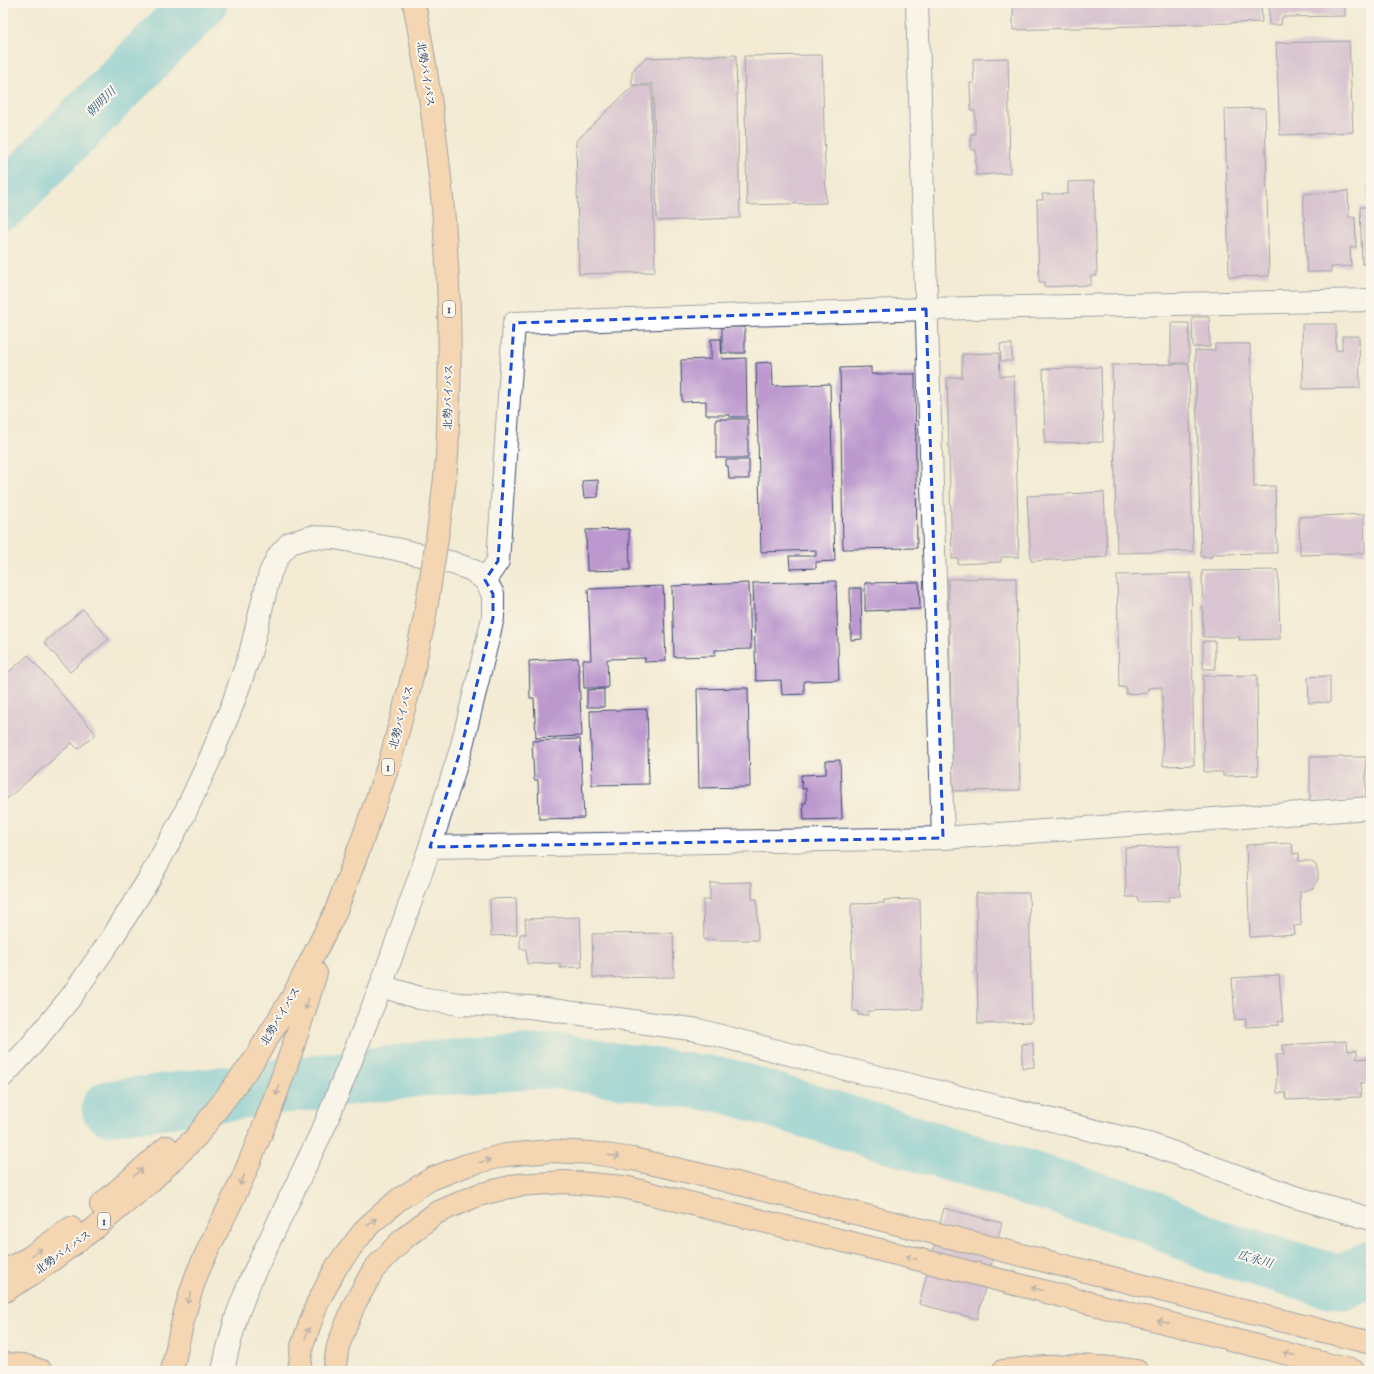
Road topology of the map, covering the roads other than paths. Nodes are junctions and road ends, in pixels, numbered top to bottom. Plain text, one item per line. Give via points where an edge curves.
1 (414, 3) edge
2 (917, 3) edge
3 (1371, 300) edge
4 (926, 309) junction
5 (486, 580) junction
6 (1371, 808) edge
7 (943, 838) junction
8 (430, 847) junction
9 (335, 913) junction
10 (381, 986) junction
11 (252, 1063) junction
12 (3, 1076) edge
13 (1371, 1219) edge
14 (3, 1272) edge
15 (3, 1292) edge
16 (1371, 1343) edge
17 (3, 1364) edge
18 (41, 1371) edge
19 (172, 1371) edge
20 (223, 1371) edge
21 (299, 1371) edge
22 (334, 1371) edge
23 (1003, 1371) edge
24 (1137, 1371) edge
25 (1354, 1371) edge

1 - 9 highway, 北勢バイパス / 1, bridge via 430,96 449,287 450,372 447,456 425,616 410,686 390,761
2 - 4 street
3 - 4 street
4 - 5 street via 514,323 498,562
4 - 7 street
5 - 8 street via 493,594 493,618 461,749
5 - 12 street via 472,570 453,563 335,538 311,537 297,541 279,554 270,573 250,654 232,706 183,817 112,938 76,990
6 - 7 street
7 - 8 street
8 - 10 street
9 - 11 highway, 北勢バイパス / 1 via 293,996
9 -> 19 highway, 1 via 303,1018 270,1111 198,1274 184,1313
10 - 13 street via 420,998 460,1004 530,1007 698,1030 1152,1145 1292,1196
10 - 20 street via 325,1125 251,1279
14 -> 11 highway via 30,1257 87,1217 169,1144
11 - 15 highway, 北勢バイパス / 1 via 196,1137 148,1184 96,1228 37,1272
21 -> 16 highway via 302,1346 317,1304 337,1266 367,1227 393,1204 431,1179 467,1165 505,1155 551,1151 633,1159 728,1181
17 - 18 highway via 23,1365
25 -> 22 highway via 950,1267 624,1187 566,1182 518,1185 478,1195 436,1214 402,1240 374,1269 354,1305 338,1346
23 - 24 highway via 1069,1365

